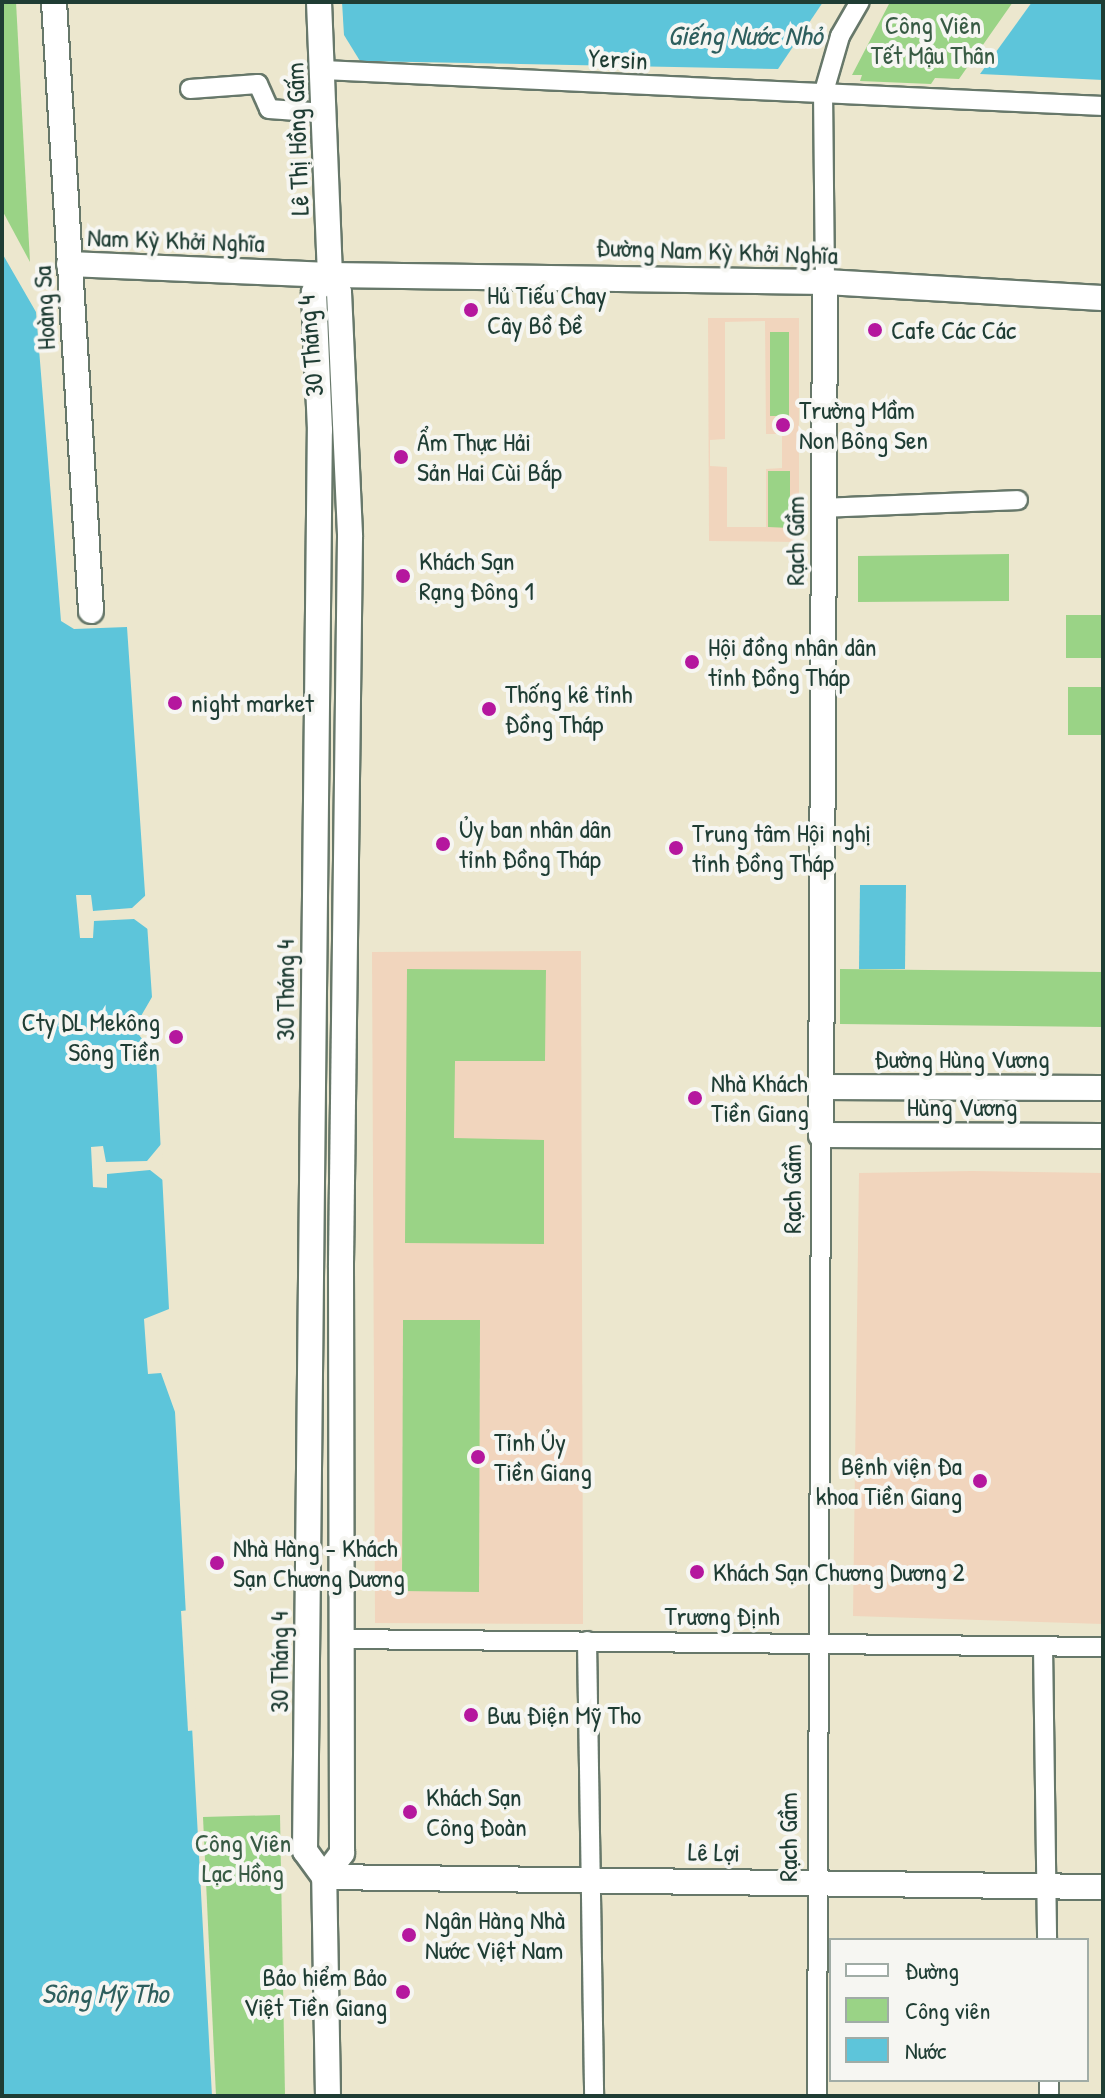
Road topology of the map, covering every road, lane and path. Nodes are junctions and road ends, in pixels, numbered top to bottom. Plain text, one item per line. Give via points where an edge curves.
1 (54, 2) edge
2 (319, 2) edge
3 (860, 2) edge
4 (323, 70) junction
5 (190, 89) dead end
6 (823, 95) junction
7 (1103, 106) edge
8 (325, 113) junction
9 (69, 264) junction
10 (330, 275) junction
11 (825, 282) junction
12 (1103, 298) edge
13 (1018, 500) dead end
14 (823, 508) junction
15 (319, 536) junction
16 (350, 537) junction
17 (91, 611) dead end
18 (315, 735) junction
19 (347, 737) junction
20 (821, 1087) junction
21 (1103, 1088) edge
22 (821, 1135) junction
23 (1103, 1136) edge
24 (310, 1266) junction
25 (341, 1267) junction
26 (307, 1639) junction
27 (340, 1639) junction
28 (587, 1641) junction
29 (817, 1642) junction
30 (1043, 1646) junction
31 (1103, 1647) edge
32 (324, 1877) junction
33 (592, 1878) junction
34 (816, 1882) junction
35 (1046, 1886) junction
36 (1103, 1887) edge
37 (1047, 1938) edge
38 (328, 2096) edge
39 (594, 2096) edge
40 (817, 2096) edge

1 - 9 main road, Hoàng Sa
2 - 4 main road, Lê Thị Hồng Gấm
3 - 6 street via 840,36
4 - 6 street, Yersin
4 - 8 main road, Lê Thị Hồng Gấm
5 - 8 street via 258,84 269,109
6 - 7 street, Yersin
6 - 11 street
8 - 10 main road, Lê Thị Hồng Gấm
9 - 10 main road, Nam Kỳ Khởi Nghĩa
9 - 17 main road, Hoàng Sa
10 - 11 main road, Đường Nam Kỳ Khởi Nghĩa
10 - 15 main road, 30 Tháng 4 via 314,292
10 - 16 main road, 30 Tháng 4 via 339,292
11 - 12 main road, Đường Nam Kỳ Khởi Nghĩa
11 - 14 main road, Rạch Gầm
13 - 14 street
14 - 20 main road, Rạch Gầm
15 - 16 street
15 - 18 main road, 30 Tháng 4
16 - 19 main road, 30 Tháng 4
18 - 19 main road
18 - 24 main road, 30 Tháng 4
19 - 25 main road, 30 Tháng 4
20 - 21 main road, Đường Hùng Vương
20 - 22 main road, Rạch Gầm
22 - 23 main road, Hùng Vương
22 - 29 street, Rạch Gầm
24 - 25 street
24 - 26 main road, 30 Tháng 4
25 - 27 main road, 30 Tháng 4
26 - 27 main road
26 - 32 main road, 30 Tháng 4 via 305,1851
27 - 28 street, Trương Định
27 - 32 main road, 30 Tháng 4 via 342,1853
28 - 29 street, Trương Định
28 - 33 street
29 - 30 street, Trương Định
29 - 34 street, Rạch Gầm
30 - 31 street, Trương Định
30 - 35 street
32 - 33 main road, Lê Lợi
32 - 38 main road, 30 Tháng 4
33 - 34 main road, Lê Lợi
33 - 39 street
34 - 35 main road, Lê Lợi
34 - 40 street, Rạch Gầm
35 - 36 main road, Lê Lợi
35 - 37 street

